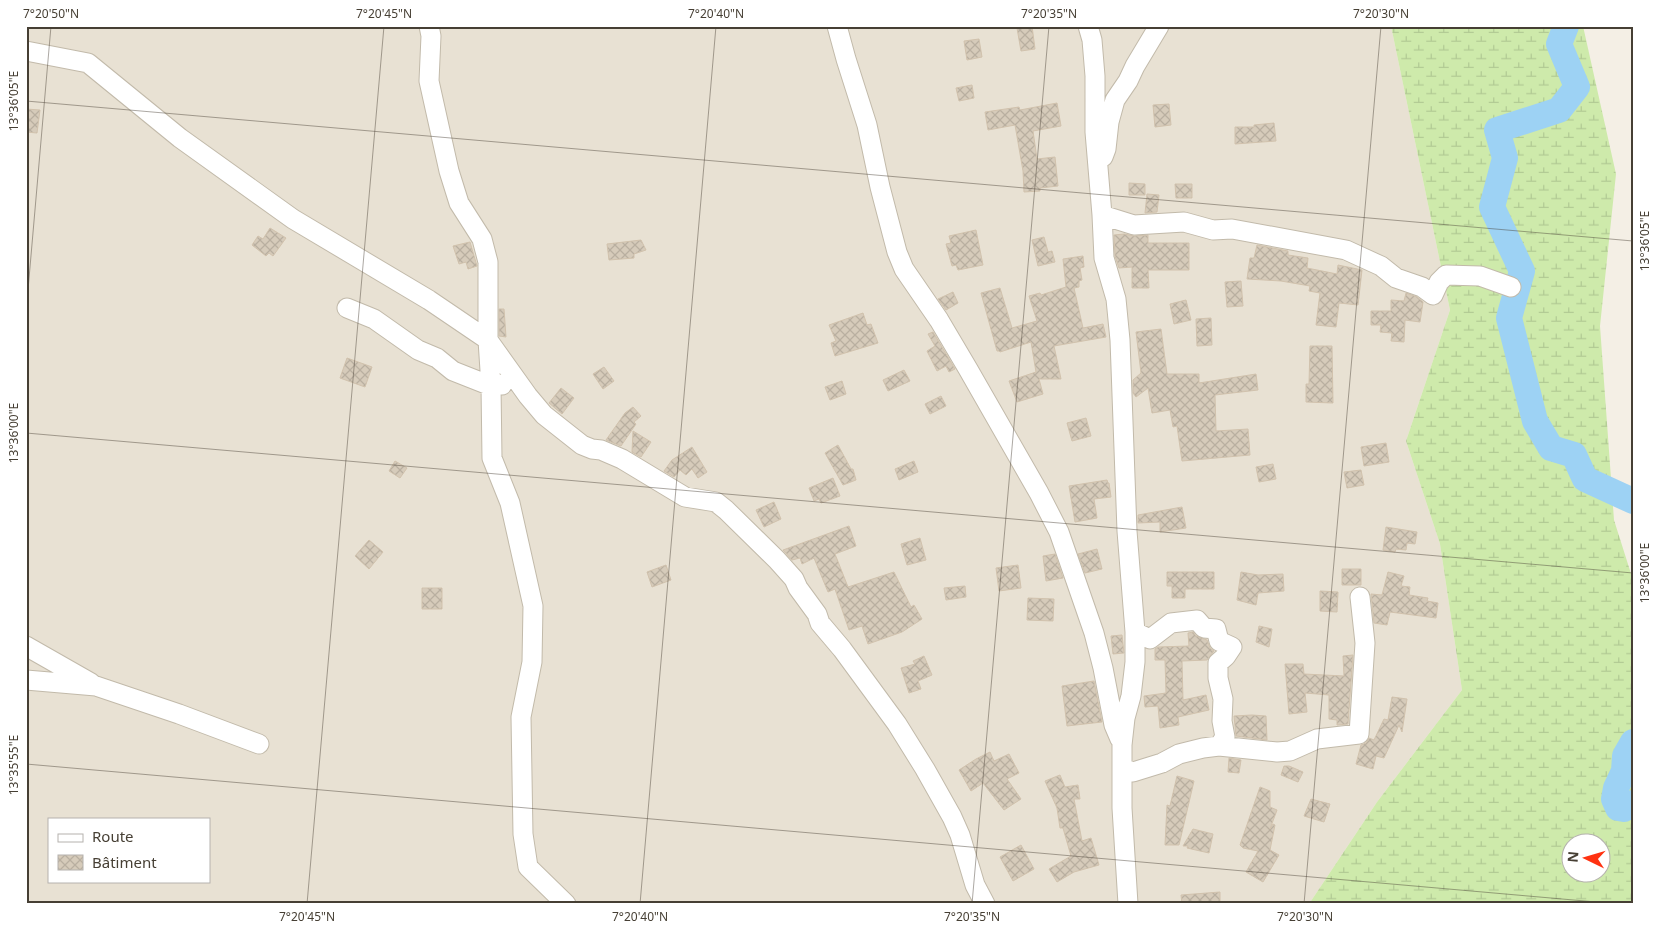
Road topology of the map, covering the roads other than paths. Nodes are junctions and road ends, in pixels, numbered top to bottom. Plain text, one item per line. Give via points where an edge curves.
1 (429, 26) edge
2 (837, 26) edge
3 (1088, 26) edge
4 (1159, 26) edge
5 (26, 51) edge
6 (1098, 167) junction
7 (1102, 215) junction
8 (1511, 287) dead end
9 (347, 308) dead end
10 (488, 340) junction
11 (490, 386) junction
12 (528, 396) junction
13 (1360, 596) dead end
14 (1135, 632) junction
15 (26, 646) edge
16 (26, 680) edge
17 (96, 686) junction
18 (259, 744) dead end
19 (1122, 745) junction
20 (1219, 746) junction
21 (1122, 768) junction
22 (566, 904) edge
23 (985, 904) edge
24 (1128, 904) edge

1 - 10 street via 429,81 449,171 459,203 482,239 488,262
2 - 19 street via 867,125 897,252 904,269 968,369 1058,532 1094,633 1114,725
3 - 6 street via 1096,76 1094,118
4 - 6 street via 1116,100 1106,149
5 - 10 street via 88,63 180,138 293,219 429,300
6 - 7 street
7 - 8 street via 1134,225 1184,222 1213,230 1232,229 1346,250 1381,266 1396,278 1422,286 1433,295 1446,275 1480,276
7 - 14 street via 1104,258 1116,299 1120,340 1126,531
9 - 11 street via 374,319 418,350 438,358 453,371
10 - 11 street
10 - 12 street
11 - 12 street via 498,384
11 - 22 street via 492,458 510,503 533,606 532,662 521,717 523,834 528,867
12 - 23 street via 544,415 582,445 622,459 685,497 716,502 777,560 897,724 925,769 960,835 975,886
13 - 20 street via 1364,643 1359,734 1317,739 1290,752
14 - 19 street via 1135,662
14 - 20 street via 1150,639 1171,624 1197,620 1204,628 1216,629 1219,641 1232,647 1218,662 1225,737
15 - 17 street
16 - 17 street
17 - 18 street
19 - 21 street
20 - 21 street via 1179,754 1133,772
21 - 24 street

